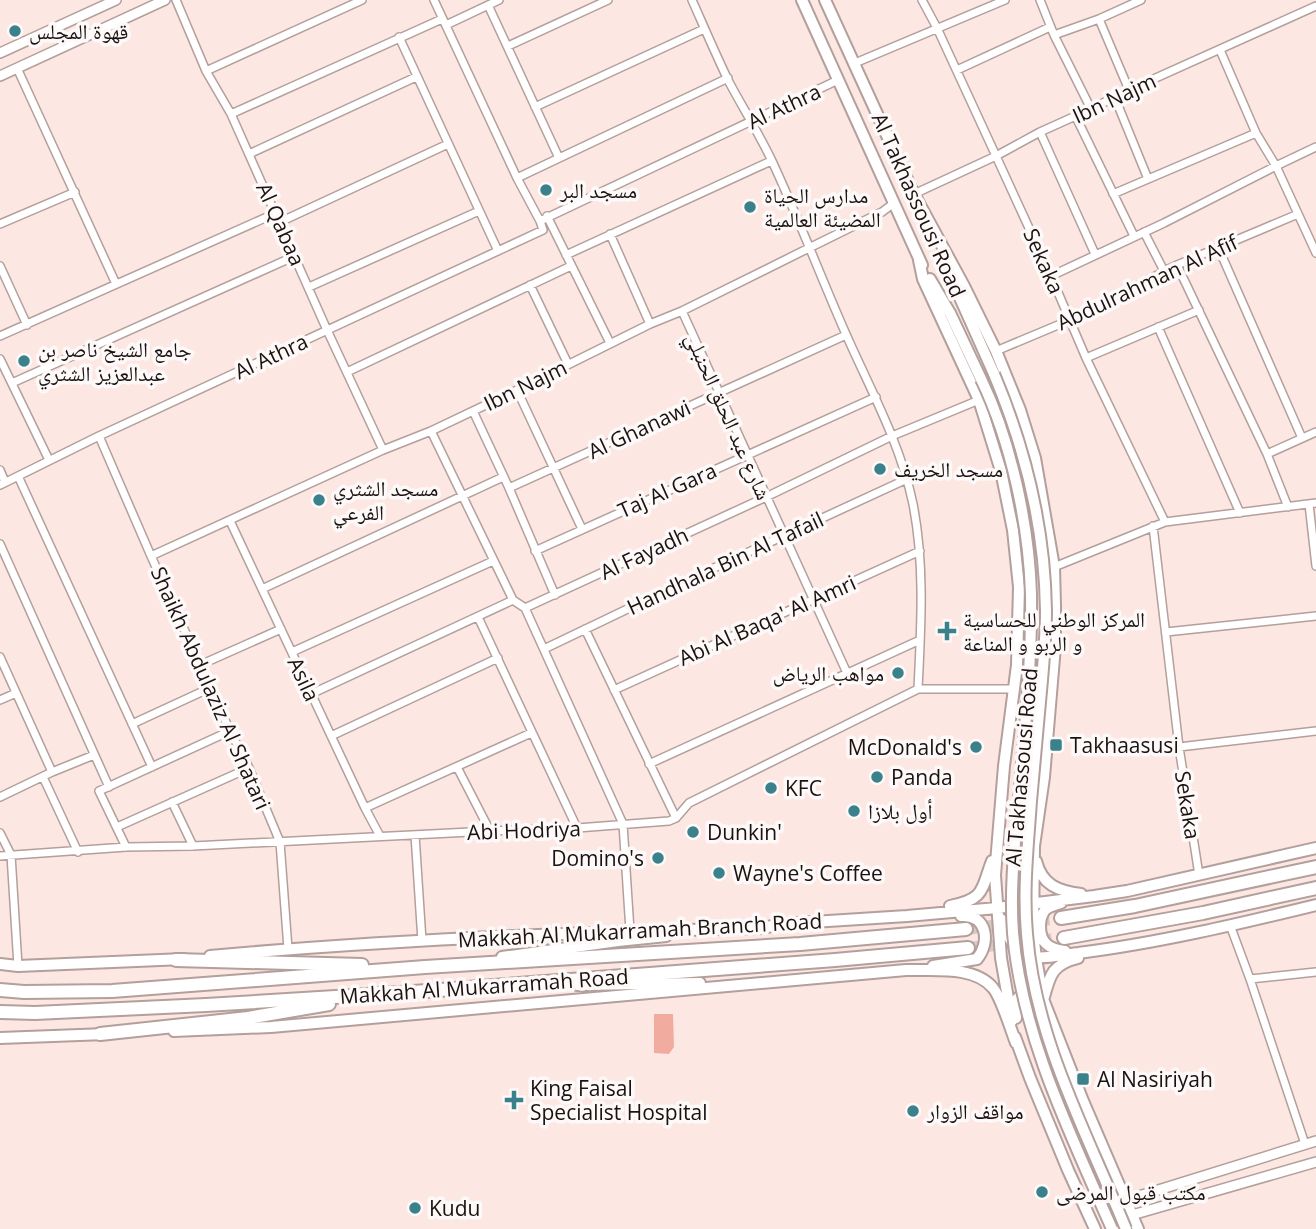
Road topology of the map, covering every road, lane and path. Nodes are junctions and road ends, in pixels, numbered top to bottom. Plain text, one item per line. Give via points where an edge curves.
1 (116, 0) edge
2 (165, 0) edge
3 (176, 0) edge
4 (362, 0) edge
5 (434, 0) edge
6 (499, 0) edge
7 (608, 0) edge
8 (692, 0) edge
9 (802, 0) edge
10 (825, 0) edge
11 (922, 0) edge
12 (1005, 0) edge
13 (1041, 0) edge
14 (1141, 0) edge
15 (488, 5) junction
16 (1316, 7) edge
17 (1099, 19) junction
18 (444, 22) junction
19 (1050, 27) junction
20 (937, 28) junction
21 (704, 29) junction
22 (1054, 35) junction
23 (399, 37) junction
24 (508, 46) junction
25 (1220, 50) junction
26 (0, 53) edge
27 (855, 63) junction
28 (17, 68) junction
29 (957, 70) junction
30 (206, 71) junction
31 (0, 76) edge
32 (416, 77) junction
33 (728, 78) junction
34 (838, 80) junction
35 (1129, 90) junction
36 (1115, 98) junction
37 (535, 107) junction
38 (1091, 110) junction
39 (231, 114) junction
40 (1075, 115) junction
41 (750, 121) junction
42 (1040, 132) junction
43 (1256, 132) junction
44 (448, 144) junction
45 (1316, 147) edge
46 (249, 153) junction
47 (996, 156) junction
48 (559, 158) junction
49 (771, 161) junction
50 (1276, 166) junction
51 (517, 178) junction
52 (1148, 179) junction
53 (75, 192) junction
54 (914, 194) junction
55 (1113, 194) junction
56 (894, 203) junction
57 (479, 211) junction
58 (276, 213) junction
59 (1298, 214) junction
60 (543, 219) junction
61 (280, 222) junction
62 (0, 224) edge
63 (1144, 232) junction
64 (610, 234) junction
65 (1134, 236) junction
66 (1218, 247) junction
67 (809, 248) junction
68 (498, 250) junction
69 (1316, 253) edge
70 (1095, 254) junction
71 (566, 255) junction
72 (295, 256) junction
73 (919, 260) junction
74 (1177, 265) junction
75 (0, 266) edge
76 (571, 266) junction
77 (1051, 276) junction
78 (116, 284) junction
79 (530, 285) junction
80 (309, 287) junction
81 (1199, 310) junction
82 (682, 311) junction
83 (1070, 320) junction
84 (650, 324) junction
85 (27, 325) junction
86 (1158, 327) junction
87 (327, 330) junction
88 (846, 335) junction
89 (0, 336) edge
90 (610, 344) junction
91 (996, 351) junction
92 (1086, 358) junction
93 (0, 359) edge
94 (568, 364) junction
95 (347, 372) junction
96 (12, 383) junction
97 (517, 390) junction
98 (719, 392) junction
99 (876, 397) junction
100 (979, 400) junction
101 (473, 411) junction
102 (431, 430) junction
103 (1316, 432) edge
104 (99, 436) junction
105 (892, 436) junction
106 (1302, 438) junction
107 (383, 450) junction
108 (747, 454) junction
109 (1267, 454) junction
110 (49, 460) junction
111 (553, 469) junction
112 (0, 470) edge
113 (19, 476) junction
114 (503, 477) junction
115 (907, 479) junction
116 (3, 483) edge
117 (509, 488) junction
118 (461, 495) junction
119 (766, 497) junction
120 (1313, 504) edge
121 (1288, 507) junction
122 (1240, 513) junction
123 (230, 521) junction
124 (1165, 522) junction
125 (1153, 526) junction
126 (582, 528) junction
127 (784, 536) junction
128 (0, 544) edge
129 (535, 551) junction
130 (920, 551) junction
131 (151, 556) junction
132 (493, 561) junction
133 (1316, 566) edge
134 (1054, 567) junction
135 (262, 589) junction
136 (555, 595) junction
137 (813, 599) junction
138 (513, 600) junction
139 (525, 608) junction
140 (1316, 616) edge
141 (478, 617) junction
142 (281, 629) junction
143 (585, 629) junction
144 (1166, 632) junction
145 (920, 640) junction
146 (544, 649) junction
147 (292, 652) junction
148 (0, 657) edge
149 (498, 658) junction
150 (200, 666) junction
151 (847, 673) junction
152 (210, 688) junction
153 (918, 689) junction
154 (1014, 689) junction
155 (614, 690) junction
156 (16, 693) junction
157 (311, 694) junction
158 (0, 700) edge
159 (132, 724) junction
160 (230, 731) junction
161 (1316, 731) edge
162 (531, 733) junction
163 (331, 736) junction
164 (1179, 747) junction
165 (94, 755) junction
166 (649, 764) junction
167 (457, 766) junction
168 (152, 767) junction
169 (249, 768) junction
170 (52, 772) junction
171 (43, 777) junction
172 (109, 787) junction
173 (0, 797) edge
174 (172, 802) junction
175 (365, 808) junction
176 (676, 818) junction
177 (623, 824) junction
178 (117, 827) junction
179 (577, 828) junction
180 (490, 831) junction
181 (0, 833) edge
182 (415, 835) junction
183 (380, 836) junction
184 (280, 842) junction
185 (193, 846) junction
186 (1034, 846) junction
187 (126, 848) junction
188 (1316, 848) edge
189 (997, 849) junction
190 (78, 852) junction
191 (11, 855) junction
192 (0, 856) edge
193 (1316, 867) edge
194 (1199, 875) junction
195 (1316, 888) edge
196 (1094, 896) junction
197 (1032, 903) junction
198 (1316, 905) edge
199 (997, 908) junction
200 (907, 916) junction
201 (1061, 918) tunnel mouth
202 (1230, 926) junction
203 (763, 928) junction
204 (966, 929) tunnel mouth
205 (630, 931) junction
206 (1064, 938) tunnel mouth
207 (422, 941) junction
208 (968, 948) tunnel mouth
209 (288, 949) junction
210 (1104, 950) junction
211 (1036, 958) junction
212 (176, 960) junction
213 (0, 964) edge
214 (19, 966) junction
215 (425, 967) junction
216 (906, 970) junction
217 (1316, 972) edge
218 (1250, 979) junction
219 (783, 982) junction
220 (490, 986) junction
221 (0, 990) edge
222 (400, 993) junction
223 (1043, 999) junction
224 (0, 1012) edge
225 (0, 1032) edge
226 (100, 1034) junction
227 (0, 1040) edge
228 (1016, 1043) junction
229 (1316, 1141) edge
230 (1305, 1144) junction
231 (1316, 1162) edge
232 (1126, 1200) junction
233 (1132, 1215) junction
234 (1095, 1229) edge
235 (1112, 1229) edge
236 (1126, 1229) edge
237 (1138, 1229) edge

1 - 26 street
2 - 28 street
3 - 30 street, Al Qabaa
4 - 30 street
5 - 18 street
6 - 15 street
7 - 24 street
8 - 21 street
9 - 34 main road, Al Takhassousi Road
10 - 27 main road, Al Takhassousi Road
11 - 20 street, Sekaka
12 - 20 street
13 - 19 street
14 - 17 street
15 - 18 street
15 - 24 street
16 - 25 street, Ibn Najm
17 - 22 street
17 - 35 street
18 - 23 street
18 - 51 street
19 - 22 street
19 - 29 street
20 - 27 street
20 - 29 street, Sekaka
21 - 33 street
21 - 37 street
22 - 38 street
23 - 32 street
23 - 39 street
24 - 37 street
25 - 35 street, Ibn Najm
25 - 43 street
27 - 54 main road, Al Takhassousi Road
28 - 31 street
28 - 53 street
29 - 47 street, Sekaka
30 - 39 street, Al Qabaa
32 - 44 street
32 - 46 street
33 - 41 street
33 - 48 street
34 - 41 street, Al Athra
34 - 56 main road, Al Takhassousi Road
35 - 36 street, Ibn Najm
36 - 38 street, Ibn Najm
36 - 52 street
37 - 48 street
38 - 40 street, Ibn Najm
39 - 46 street, Al Qabaa
40 - 42 street, Ibn Najm
40 - 55 street
41 - 49 street
41 - 60 street, Al Athra
42 - 47 street, Ibn Najm
42 - 70 street
43 - 50 street
43 - 52 street
44 - 57 street
44 - 61 street
45 - 50 street
46 - 58 street, Al Qabaa
47 - 54 street, Ibn Najm
47 - 77 street, Sekaka
48 - 51 street
49 - 64 street
49 - 67 street
50 - 59 street
50 - 63 street
51 - 60 street
52 - 55 street
53 - 62 street
53 - 78 street
54 - 91 main road
54 - 236 main road, Al Takhassousi Road, bridge via 1010,413 1039,523 1045,638 1026,864 1027,937 1037,1001 1066,1089
55 - 65 street
56 - 67 street, Ibn Najm
56 - 73 main road, Al Takhassousi Road
57 - 68 street
57 - 80 street
58 - 61 street, Al Qabaa
58 - 78 street
59 - 66 street, Abdulrahman Al Afif
59 - 69 street
60 - 68 street, Al Athra via 543,230
60 - 71 street
61 - 72 street, Al Qabaa
63 - 65 street
63 - 74 street via 1164,271
64 - 71 street
64 - 84 street
65 - 70 street
66 - 74 street, Abdulrahman Al Afif
66 - 106 street
67 - 82 street, Ibn Najm
67 - 88 street
68 - 87 street, Al Athra
70 - 77 street
71 - 76 street
72 - 80 street, Al Qabaa
72 - 96 street
73 - 100 main road via 923,279
73 - 235 main road, Al Takhassousi Road, bridge via 987,391 1017,485 1031,593 1012,876 1017,965 1051,1082
74 - 81 street
74 - 83 street, Abdulrahman Al Afif
75 - 85 street
76 - 79 street
76 - 90 street
77 - 83 street, Sekaka
78 - 85 street
79 - 94 street
79 - 95 street
80 - 87 street, Al Qabaa
81 - 86 street
81 - 109 street
82 - 84 street, Ibn Najm
82 - 98 street, شارع عبد الحلق الحنبلي
83 - 91 street, Abdulrahman Al Afif
83 - 92 street, Sekaka
84 - 90 street, Ibn Najm
85 - 89 street
86 - 92 street
86 - 122 street
87 - 95 street, Al Qabaa
87 - 104 street, Al Athra
88 - 98 street, Al Ghanawi
88 - 99 street
90 - 94 street, Ibn Najm
91 - 134 main road via 1035,458
92 - 124 street, Sekaka
93 - 96 street
94 - 97 street, Ibn Najm
95 - 107 street, Al Qabaa
96 - 110 street
97 - 101 street, Ibn Najm
97 - 111 street
98 - 108 street, شارع عبد الحلق الحنبلي
98 - 111 street, Al Ghanawi
99 - 105 street
99 - 108 street, Taj Al Gara
100 - 105 street, Al Fayadh
100 - 154 main road via 1001,471 1014,542 1019,587
101 - 102 street, Ibn Najm
101 - 114 street
102 - 107 street, Ibn Najm
102 - 118 street
103 - 106 street
104 - 110 street, Al Athra
104 - 131 street, Shaikh Abdulaziz Al Shatari
105 - 115 street
105 - 119 street, Al Fayadh
106 - 109 street
107 - 123 street, Ibn Najm
108 - 119 street, شارع عبد الحلق الحنبلي
108 - 126 street, Taj Al Gara
109 - 121 street
110 - 113 street, Al Athra
111 - 117 street, Al Ghanawi
111 - 126 street
112 - 116 street
113 - 116 street, Al Athra
113 - 159 street
114 - 117 street
114 - 118 street
115 - 127 street, Handhala Bin Al Tafail
115 - 130 street
117 - 129 street
118 - 132 street
118 - 135 street
119 - 127 street, شارع عبد الحلق الحنبلي
119 - 136 street, Al Fayadh
120 - 121 street
120 - 133 street
121 - 122 street
122 - 124 street
123 - 131 street, Ibn Najm
123 - 135 street, Asila
124 - 125 street
125 - 134 street
125 - 144 street, Sekaka
126 - 129 street, Taj Al Gara
127 - 137 street, شارع عبد الحلق الحنبلي
127 - 143 street, Handhala Bin Al Tafail
128 - 165 street
129 - 136 street
130 - 137 street, Abi Al Baqa' Al Amri
130 - 145 street
131 - 150 street, Shaikh Abdulaziz Al Shatari
132 - 138 street
132 - 147 street
134 - 186 main road via 1055,646
135 - 142 street, Asila
136 - 139 street, Al Fayadh
137 - 151 street, شارع عبد الحلق الحنبلي
137 - 155 street, Abi Al Baqa' Al Amri
138 - 139 street
138 - 141 street
139 - 146 street
140 - 144 street
141 - 149 street
141 - 157 street
142 - 147 street, Asila
142 - 150 street
143 - 146 street, Handhala Bin Al Tafail
143 - 155 street
144 - 164 street, Sekaka
145 - 151 street
145 - 153 street
146 - 177 street
147 - 157 street, Asila
148 - 156 street
149 - 162 street
149 - 163 street
150 - 152 street, Shaikh Abdulaziz Al Shatari
151 - 166 street
152 - 159 street
152 - 160 street, Shaikh Abdulaziz Al Shatari
153 - 154 street
153 - 176 street via 689,803
154 - 189 main road
155 - 166 street
156 - 158 street
156 - 170 street
157 - 163 street, Asila
159 - 168 street
160 - 168 street
160 - 169 street, Shaikh Abdulaziz Al Shatari
161 - 164 street
162 - 167 street
162 - 179 street
163 - 175 street, Asila
164 - 194 street, Sekaka
165 - 170 street
165 - 172 street
166 - 176 street
167 - 175 street
167 - 180 street
168 - 172 street
169 - 174 street
169 - 184 street, Shaikh Abdulaziz Al Shatari
170 - 171 street
171 - 173 street
171 - 190 street
172 - 178 street via 99,791
174 - 178 street
174 - 185 street
175 - 183 street, Asila
176 - 177 street, Abi Hodriya
177 - 179 street, Abi Hodriya
177 - 205 street
178 - 187 street
179 - 180 street, Abi Hodriya
180 - 182 street, Abi Hodriya
181 - 191 street
182 - 183 street, Abi Hodriya
182 - 207 street
183 - 184 street, Abi Hodriya
184 - 185 street, Abi Hodriya
184 - 209 street, Shaikh Abdulaziz Al Shatari
185 - 187 street, Abi Hodriya
186 - 196 main road via 1046,881 1069,892
186 - 197 main road
187 - 190 street, Abi Hodriya
188 - 194 main road, Makkah Al Mukarramah Branch Road
189 - 199 main road
189 - 200 main road via 977,897
190 - 191 street, Abi Hodriya
191 - 192 street, Abi Hodriya
191 - 214 street
193 - 201 highway
194 - 196 main road, Makkah Al Mukarramah Branch Road
195 - 206 highway
196 - 197 main road, Makkah Al Mukarramah Branch Road
196 - 210 main road via 1044,911 1041,938 1057,950
197 - 199 main road, Makkah Al Mukarramah Branch Road
197 - 211 main road
198 - 202 main road
199 - 200 main road, Makkah Al Mukarramah Branch Road
199 - 211 main road via 1009,941
199 - 228 main road
200 - 203 main road, Makkah Al Mukarramah Branch Road
200 - 216 main road via 971,916 979,921 986,940 977,959
202 - 210 main road
202 - 218 street
203 - 205 main road, Makkah Al Mukarramah Branch Road
203 - 215 main road via 618,941
204 - 215 highway, Makkah Al Mukarramah Road
205 - 207 main road, Makkah Al Mukarramah Branch Road
207 - 209 main road, Makkah Al Mukarramah Branch Road
208 - 220 highway, Makkah Al Mukarramah Road
209 - 212 main road, Makkah Al Mukarramah Branch Road
210 - 211 main road
210 - 223 main road via 1054,968
211 - 223 main road
212 - 214 main road, Makkah Al Mukarramah Branch Road
212 - 215 highway
213 - 214 main road, Makkah Al Mukarramah Branch Road
215 - 221 highway, Makkah Al Mukarramah Road via 112,991
216 - 219 main road
216 - 228 main road via 966,972 984,978 995,989
217 - 218 street
218 - 230 street
219 - 220 main road
219 - 226 main road via 271,1027
220 - 222 highway, Makkah Al Mukarramah Road
222 - 224 highway, Makkah Al Mukarramah Road
222 - 226 highway via 248,1018
223 - 228 main road via 1034,993 1017,999
223 - 232 main road
225 - 226 main road
226 - 227 main road
228 - 234 main road
229 - 230 street
230 - 232 street
231 - 233 street
232 - 233 main road
233 - 237 main road

